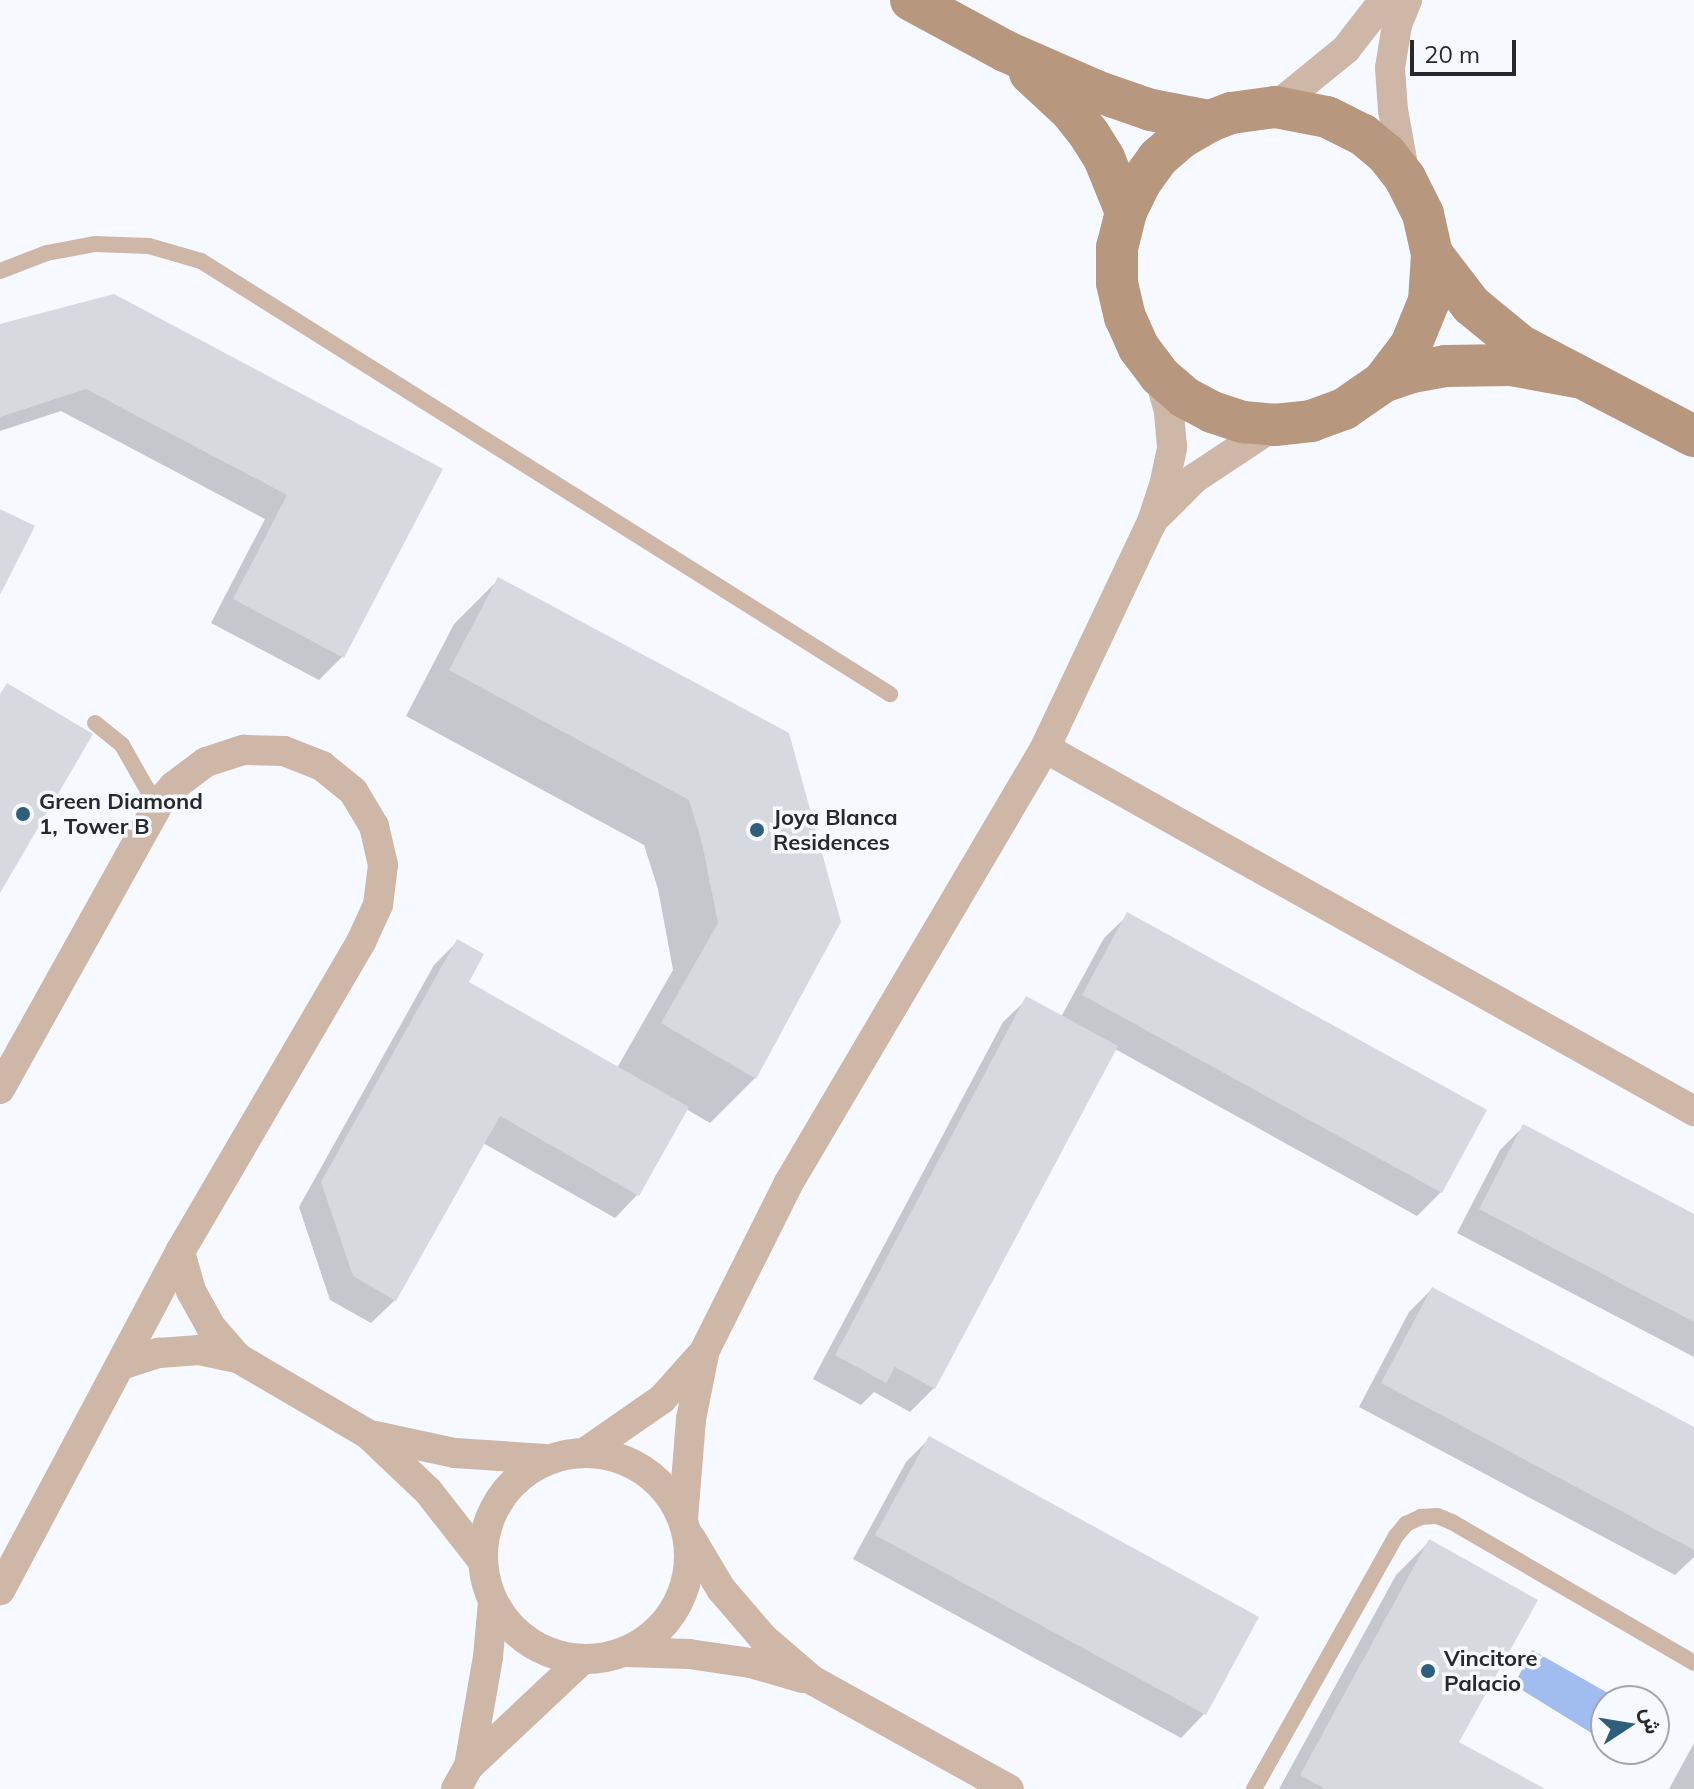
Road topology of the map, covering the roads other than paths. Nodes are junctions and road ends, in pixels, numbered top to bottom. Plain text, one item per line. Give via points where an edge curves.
1 (911, 0) edge
2 (1384, 0) edge
3 (1407, 0) edge
4 (1005, 51) junction
5 (1275, 107) junction
6 (1210, 121) junction
7 (1405, 178) junction
8 (1126, 212) junction
9 (1432, 254) junction
10 (0, 271) edge
11 (1159, 375) junction
12 (1577, 377) junction
13 (1383, 382) junction
14 (1275, 425) junction
15 (1694, 436) edge
16 (1152, 522) junction
17 (890, 694) dead end
18 (95, 723) dead end
19 (1045, 748) junction
20 (160, 802) junction
21 (0, 1089) edge
22 (1694, 1111) edge
23 (180, 1252) junction
24 (704, 1352) junction
25 (238, 1358) junction
26 (121, 1365) junction
27 (369, 1435) junction
28 (587, 1451) junction
29 (545, 1459) junction
30 (686, 1526) junction
31 (482, 1560) junction
32 (0, 1590) edge
33 (493, 1602) junction
34 (626, 1652) junction
35 (582, 1660) junction
36 (1694, 1663) edge
37 (812, 1680) junction
38 (463, 1777) edge
39 (1009, 1789) edge
40 (1254, 1789) edge

1 - 4 street
2 - 5 street via 1346,49
3 - 7 street via 1390,68
4 - 6 street via 1123,102
4 - 8 street via 1089,134
5 - 6 street
5 - 7 street via 1307,111 1345,125 1386,154
6 - 8 street via 1158,158
7 - 9 street via 1423,214
8 - 11 street via 1117,247 1117,283 1139,348
9 - 12 street via 1495,327
9 - 13 street via 1429,301 1411,345
10 - 17 lane via 47,253 95,244 149,246 201,261
11 - 14 street via 1212,412
11 - 16 street via 1172,447
12 - 13 street via 1478,364 1412,372
12 - 15 street
13 - 14 street via 1344,409 1311,421
14 - 16 street via 1195,478
16 - 19 street
18 - 20 lane via 122,745
19 - 22 street
19 - 24 street via 788,1184
20 - 21 street
20 - 23 street via 206,762 244,750 284,751 322,766 353,791 374,826 383,865 378,905 361,942
23 - 25 street via 211,1327
23 - 26 street
24 - 28 street via 662,1399
24 - 30 street via 691,1419
25 - 26 street via 199,1350 159,1353
25 - 27 street
26 - 32 street
27 - 29 street via 455,1453
27 - 31 street via 428,1491
28 - 29 street
28 - 30 street via 618,1456 645,1470 668,1491
29 - 31 street via 518,1476 498,1500 486,1529
30 - 34 street via 689,1570 678,1604 657,1633
30 - 37 street via 721,1589 763,1638
31 - 33 street
33 - 35 street via 530,1643
33 - 38 street via 484,1685
34 - 35 street
34 - 37 street via 751,1663
35 - 38 street
36 - 40 lane via 1452,1522 1421,1517 1396,1536
37 - 39 street

